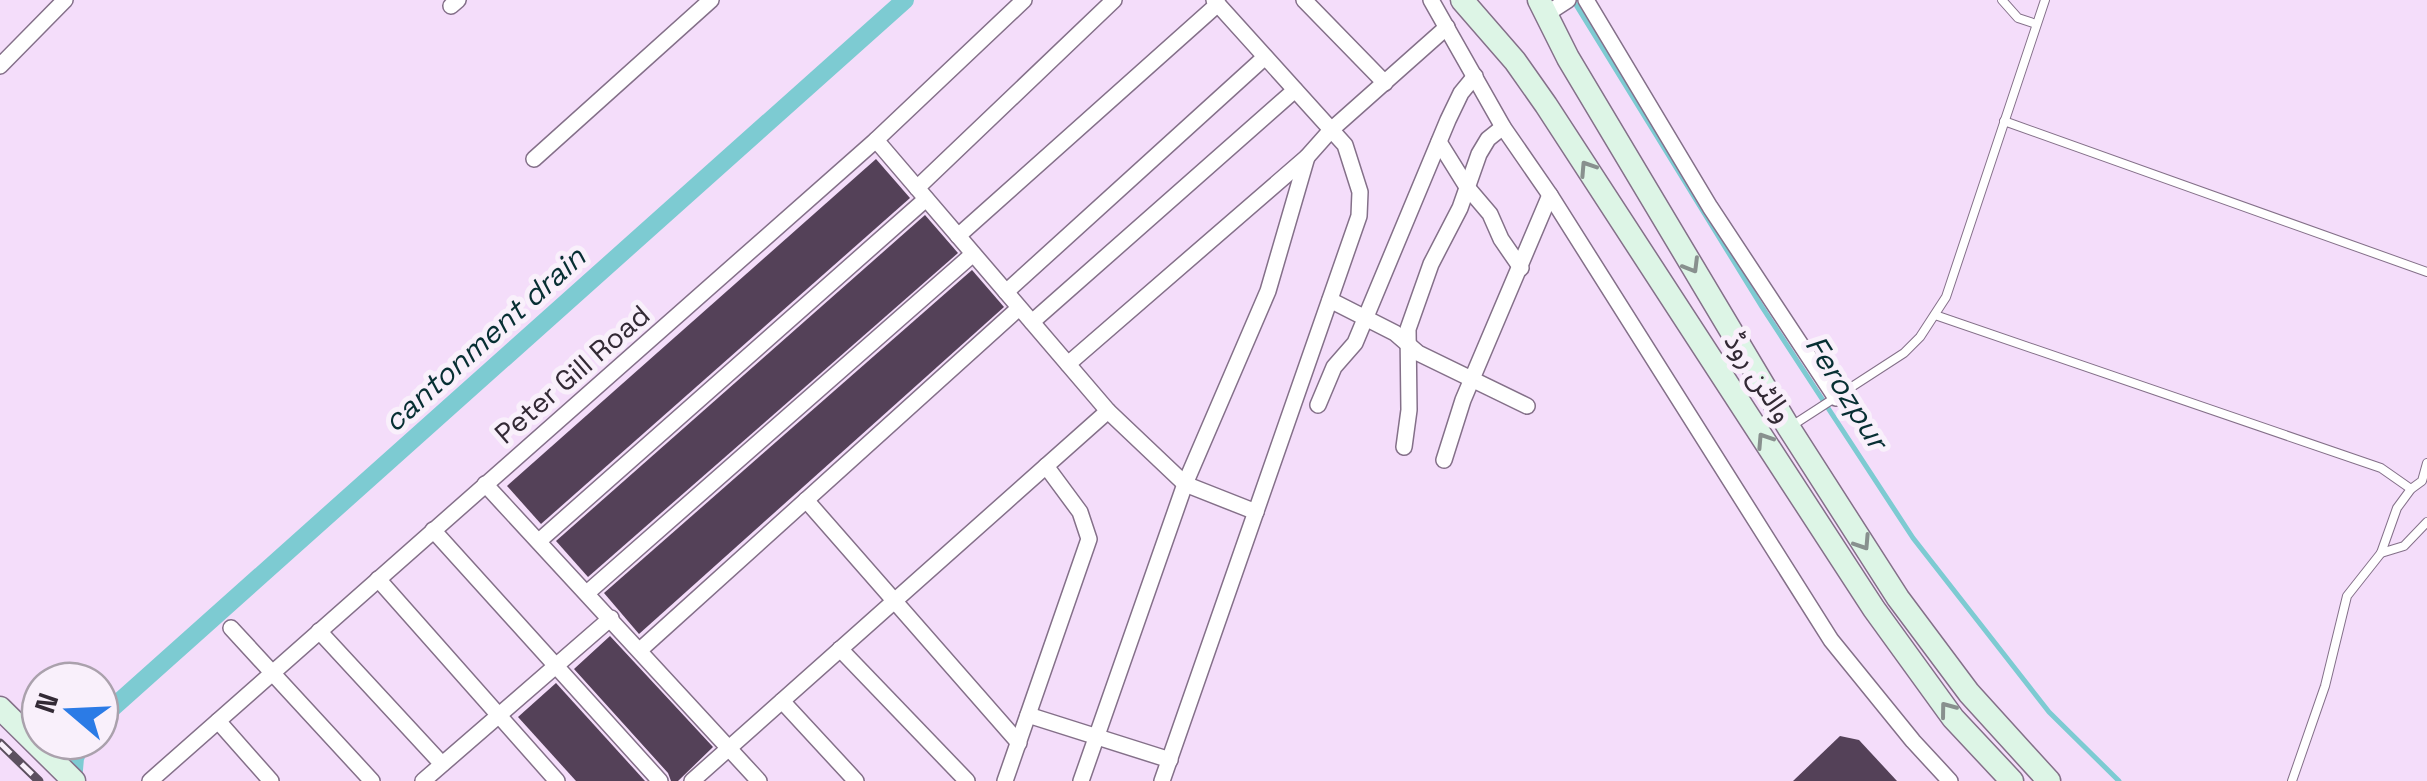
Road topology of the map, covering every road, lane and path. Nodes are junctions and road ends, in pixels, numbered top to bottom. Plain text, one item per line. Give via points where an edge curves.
1 (65, 0) edge
2 (711, 0) edge
3 (1024, 0) edge
4 (1114, 0) edge
5 (1304, 0) edge
6 (1430, 0) edge
7 (1462, 0) edge
8 (1474, 0) edge
9 (1568, 0) edge
10 (1586, 0) edge
11 (2002, 0) edge
12 (2045, 0) edge
13 (1216, 2) edge
14 (1540, 5) edge
15 (2036, 24) junction
16 (1447, 27) junction
17 (1265, 56) junction
18 (1514, 61) junction
19 (0, 66) edge
20 (1475, 76) junction
21 (1385, 83) junction
22 (1294, 90) junction
23 (2004, 121) junction
24 (1504, 127) junction
25 (1331, 130) junction
26 (876, 140) junction
27 (1438, 142) junction
28 (1307, 157) junction
29 (534, 159) dead end
30 (1467, 187) junction
31 (922, 194) junction
32 (1550, 195) junction
33 (958, 236) junction
34 (973, 254) junction
35 (1521, 268) junction
36 (2427, 272) edge
37 (1006, 292) junction
38 (1330, 300) junction
39 (1019, 308) junction
40 (1935, 314) junction
41 (1365, 316) junction
42 (1032, 322) junction
43 (1408, 342) junction
44 (1068, 364) junction
45 (1472, 380) junction
46 (1841, 394) junction
47 (1318, 405) dead end
48 (1526, 406) dead end
49 (1108, 411) junction
50 (1789, 428) junction
51 (1404, 446) dead end
52 (1444, 460) dead end
53 (2427, 463) edge
54 (1046, 466) junction
55 (2424, 482) edge
56 (485, 484) junction
57 (1186, 484) junction
58 (2411, 489) junction
59 (806, 500) junction
60 (1256, 512) junction
61 (2427, 522) edge
62 (433, 530) junction
63 (539, 541) junction
64 (2380, 554) junction
65 (378, 579) junction
66 (587, 593) junction
67 (894, 601) junction
68 (611, 618) junction
69 (231, 628) dead end
70 (318, 632) junction
71 (840, 649) junction
72 (640, 650) junction
73 (555, 666) junction
74 (272, 672) junction
75 (782, 701) junction
76 (0, 708) edge
77 (1028, 715) junction
78 (498, 716) junction
79 (218, 721) junction
80 (1096, 738) junction
81 (1018, 744) junction
82 (730, 747) junction
83 (1170, 760) junction
84 (442, 764) junction
85 (74, 781) edge
86 (150, 781) edge
87 (270, 781) edge
88 (372, 781) edge
89 (423, 781) edge
90 (557, 781) edge
91 (660, 781) edge
92 (692, 781) edge
93 (759, 781) edge
94 (856, 781) edge
95 (967, 781) edge
96 (1005, 781) edge
97 (1081, 781) edge
98 (1162, 781) edge
99 (1950, 781) edge
100 (2012, 781) edge
101 (2049, 781) edge
102 (2292, 781) edge

1 - 19 street
2 - 29 street
3 - 26 street, Peter Gill Road
4 - 31 street
5 - 21 street
6 - 16 street
7 - 18 main road, والٹن روڈ
8 - 18 main road
9 - 14 street
10 - 46 street via 1710,207
11 - 15 lane via 2018,18
12 - 15 lane
13 - 17 street
13 - 33 street
14 -> 50 main road, والٹن روڈ
15 - 23 lane
16 - 20 street
16 - 21 street
17 - 22 street
17 - 37 street
100 -> 18 main road, والٹن روڈ via 1953,718 1874,609
20 - 24 street
20 - 27 street via 1460,92
21 - 25 street
22 - 25 street
22 - 42 street
23 - 36 lane
23 - 40 lane via 1963,251
24 - 30 street via 1488,139
24 - 32 street
25 - 28 street
25 - 38 street via 1345,145 1360,192 1359,216
26 - 31 street
26 - 56 street, Peter Gill Road
27 - 30 street
27 - 41 street
28 - 44 street
28 - 57 street via 1268,291
30 - 35 street
30 - 43 street via 1431,264
31 - 33 street
31 - 63 street
32 - 35 street
32 - 99 street via 1831,640
33 - 34 street
34 - 37 street
34 - 66 street
35 - 45 street
37 - 39 street
38 - 41 street
38 - 60 street
39 - 42 street
39 - 59 street
40 - 46 lane via 1904,353
40 - 58 lane via 2380,468
41 - 43 street
41 - 47 street
42 - 44 street
43 - 45 street via 1418,354
43 - 51 street
44 - 49 street
45 - 48 street
45 - 52 street
46 - 50 lane
49 - 54 street
49 - 57 street
50 -> 101 main road, والٹن روڈ via 1898,598 1970,694
53 - 55 lane
54 - 67 street
54 - 77 street via 1080,512 1089,539
55 - 58 lane
56 - 62 street, Peter Gill Road
56 - 63 street
57 - 60 street
57 - 80 street
58 - 64 lane
59 - 67 street
59 - 72 street
60 - 83 street
61 - 64 lane via 2404,546
62 - 65 street, Peter Gill Road
62 - 73 street
63 - 66 street
64 - 102 lane via 2347,596
65 - 70 street, Peter Gill Road
65 - 78 street
66 - 68 street
67 - 71 street
67 - 81 street
68 - 72 street
68 - 73 street
69 - 74 street
70 - 74 street, Peter Gill Road
70 - 84 street
71 - 75 street
71 - 95 street
72 - 82 street
73 - 78 street
73 - 91 street
74 - 79 street, Peter Gill Road
74 - 88 street
75 - 82 street
75 - 94 street
76 - 85 main road
77 - 80 street
77 - 81 street
78 - 84 street
78 - 90 street
79 - 86 street, Peter Gill Road
79 - 87 street
80 - 83 street
80 - 97 street
81 - 96 street
82 - 92 street
82 - 93 street
83 - 98 street
84 - 89 street

